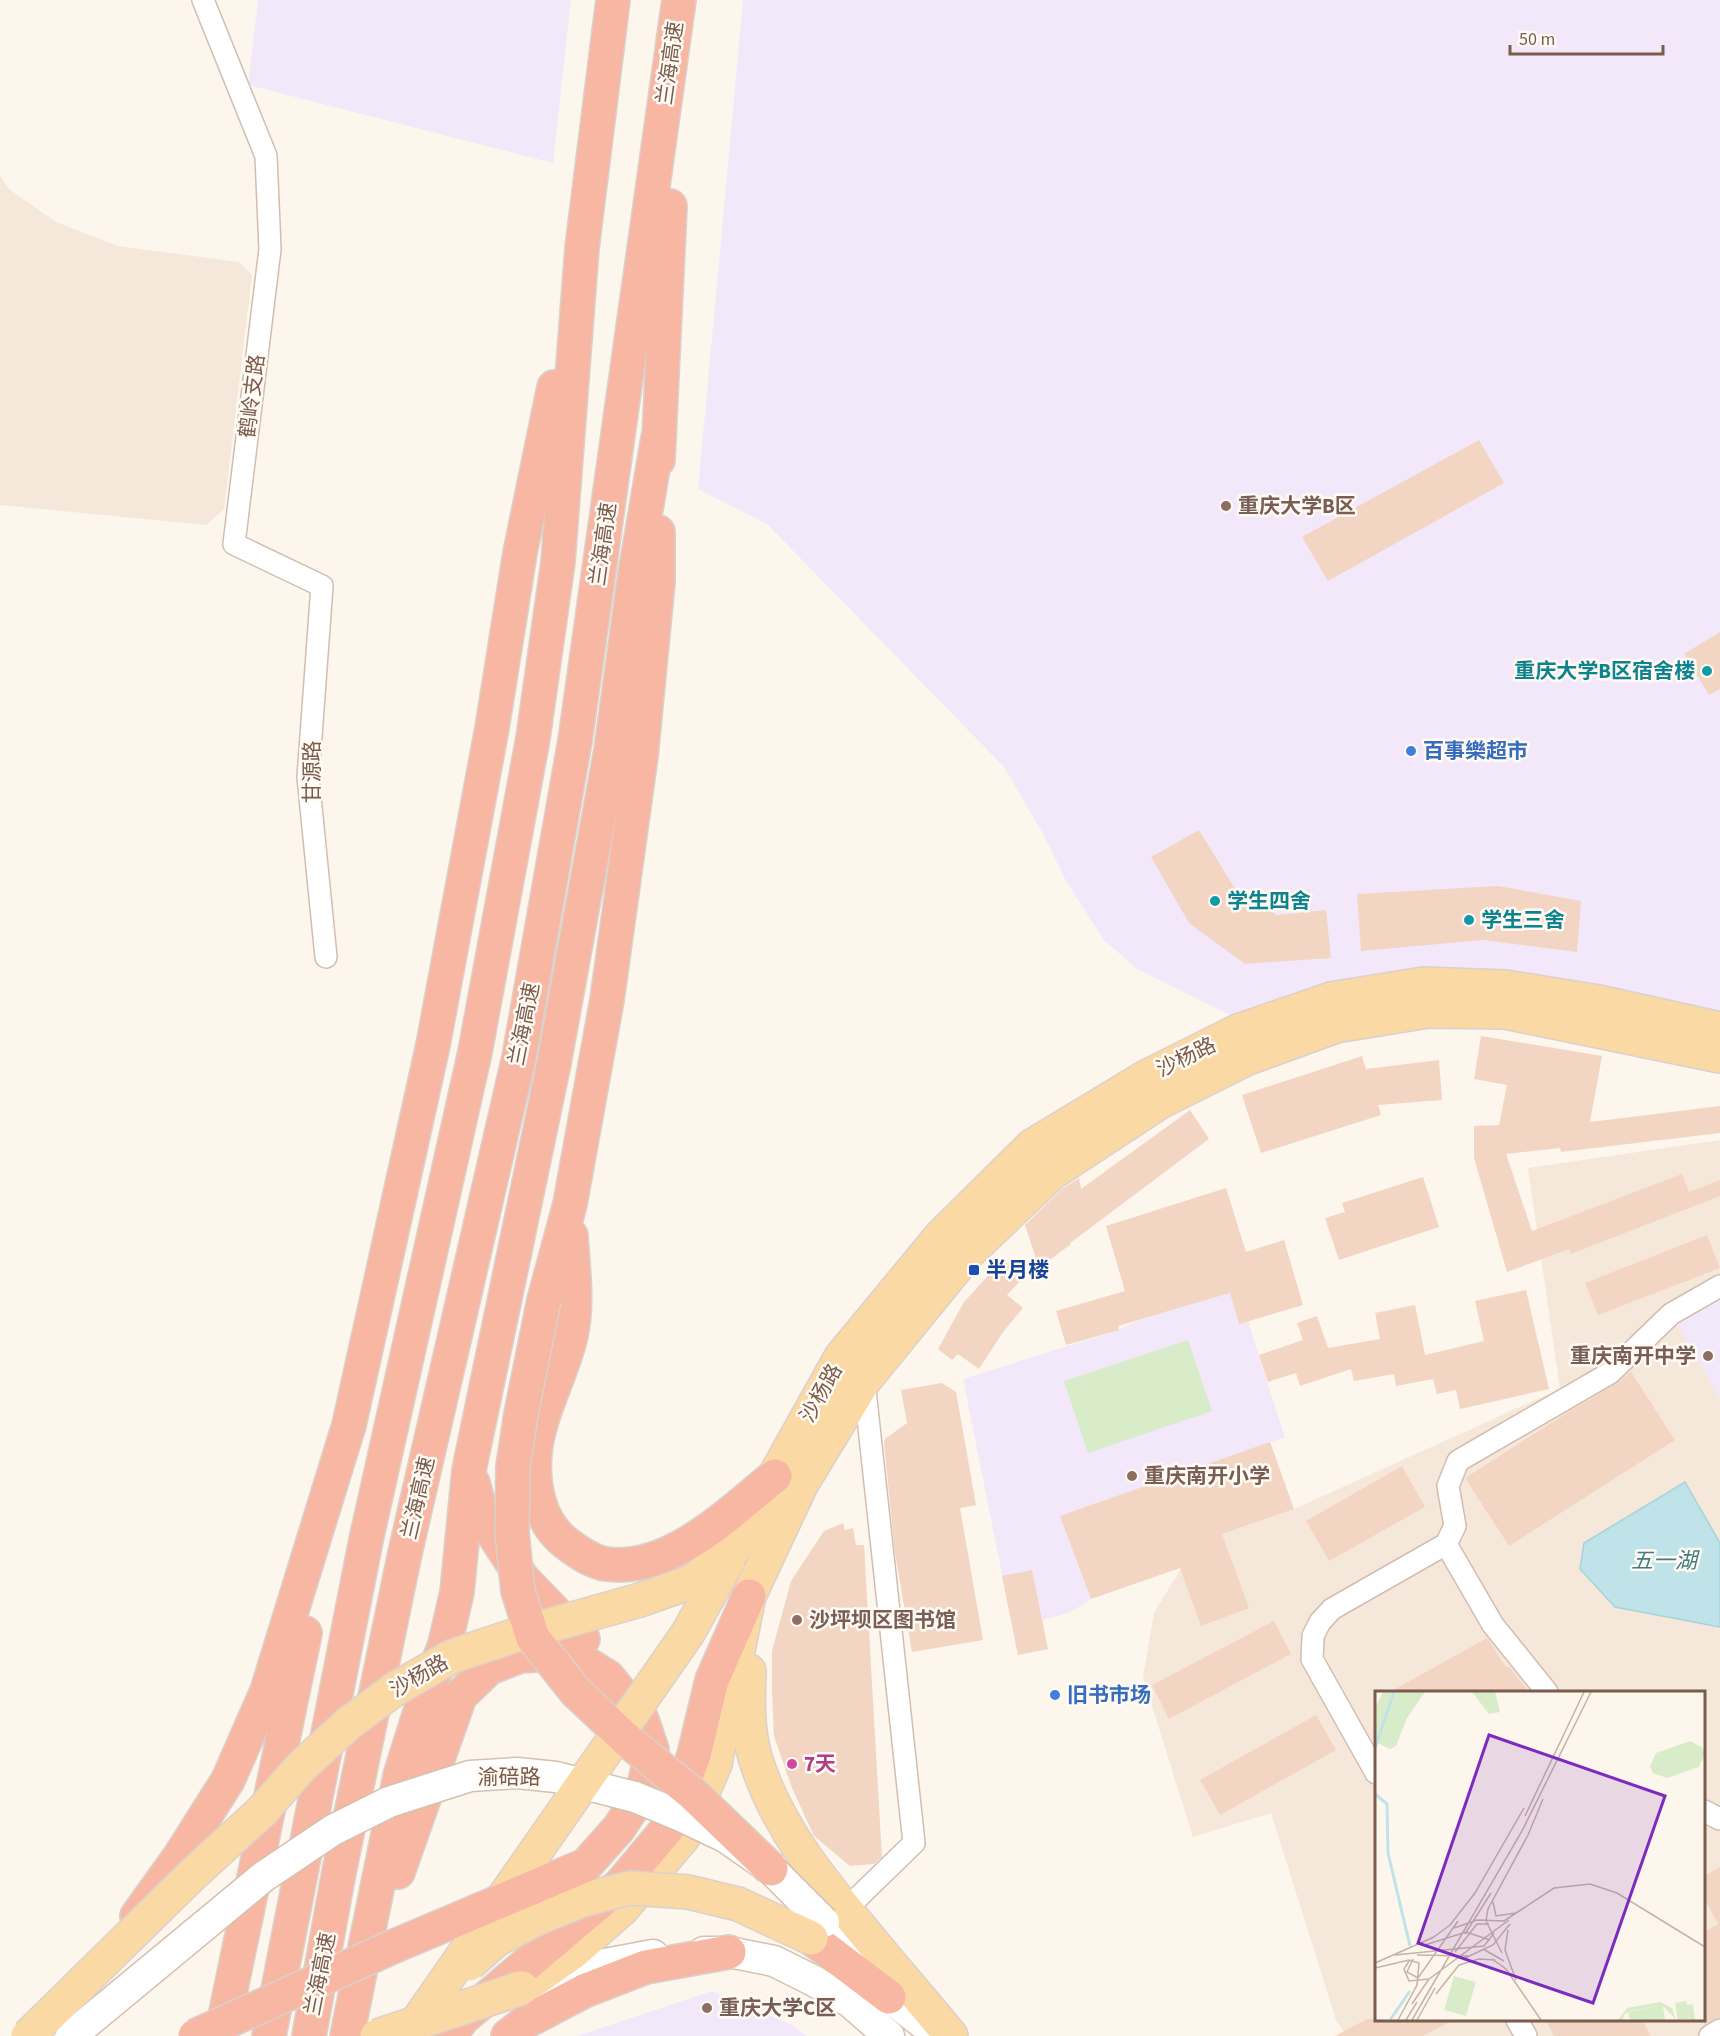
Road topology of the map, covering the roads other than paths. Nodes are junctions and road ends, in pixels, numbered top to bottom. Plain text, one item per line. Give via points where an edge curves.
1 (202, 0) edge
2 (613, 0) edge
3 (679, 0) edge
4 (582, 248) junction
5 (322, 586) joint
6 (626, 753) junction
7 (326, 957) dead end
8 (1720, 1029) edge
9 (1720, 1056) edge
10 (570, 1204) junction
11 (1720, 1286) edge
12 (864, 1381) junction
13 (349, 1425) junction
14 (469, 1470) junction
15 (775, 1476) junction
16 (1446, 1544) junction
17 (734, 1549) junction
18 (750, 1596) junction
19 (1546, 1691) edge
20 (1375, 1769) edge
21 (1705, 1812) edge
22 (1720, 1819) edge
23 (771, 1869) junction
24 (589, 1871) junction
25 (827, 1923) junction
26 (729, 1952) junction
27 (103, 1964) junction
28 (522, 1988) junction
29 (889, 1996) joint
30 (349, 2021) edge
31 (1518, 2021) edge
32 (1720, 2030) edge
33 (28, 2036) edge
34 (70, 2036) edge
35 (195, 2036) edge
36 (221, 2036) edge
37 (239, 2036) edge
38 (269, 2036) edge
39 (309, 2036) edge
40 (377, 2036) edge
41 (407, 2036) edge
42 (449, 2036) edge
43 (508, 2036) edge
44 (889, 2036) edge
45 (939, 2036) edge
46 (951, 2036) edge
47 (1526, 2036) edge
48 (1710, 2036) edge

1 - 5 street, 鹤岭支路 via 266,156 270,249 234,544
2 - 4 highway, 兰海高速
3 - 6 highway via 658,438 647,578
3 - 39 highway, 兰海高速 via 575,741 519,1057 405,1553
4 - 13 highway via 520,553 433,1045
4 - 38 highway, 兰海高速 via 558,562 533,738 476,1052 366,1540
5 - 7 street, 甘源路 via 308,777
6 - 10 highway via 607,1000
6 - 14 highway via 554,1063
8 - 15 main road, 沙杨路 via 1599,1002 1505,987 1423,984 1331,999 1238,1031 1148,1076 1032,1146 941,1236 841,1357
9 - 12 main road, 沙杨路 via 1505,1012 1428,1011 1336,1026 1248,1058 1160,1102 1052,1173 969,1252
10 - 15 highway via 575,1310 571,1337 535,1450 537,1498 546,1521 560,1539 581,1554 605,1564 637,1564 669,1554 699,1536
10 - 23 highway, bridge via 544,1300 513,1466 512,1533 518,1591 533,1638 576,1692 693,1794
11 - 16 street via 1671,1314 1610,1373 1458,1461 1448,1485 1455,1526
12 - 18 main road, 沙杨路 via 801,1485
12 - 25 street via 914,1843
13 - 27 highway, bridge via 267,1692 228,1780 180,1856
13 - 36 highway
14 - 24 highway via 482,1516 522,1578 571,1629 650,1694 670,1740 663,1792 638,1834
14 - 30 highway via 457,1592 445,1644 400,1776
15 - 17 main road, 沙杨路
16 - 19 street via 1493,1625
16 - 20 street via 1332,1609 1313,1636 1312,1659
17 - 27 main road, 沙杨路, bridge via 691,1582 453,1656 395,1689 349,1723 303,1765 261,1812
17 - 41 main road, bridge via 688,1633
18 - 25 main road via 748,1718 755,1756
18 - 28 main road, 沙杨路 via 715,1764 684,1836 622,1909 572,1953
18 - 42 highway via 712,1680 694,1755 667,1829 620,1886 463,2018
21 - 22 street
23 - 25 main road, 渝碚路, bridge
23 - 34 main road, 渝碚路, bridge via 725,1837 635,1797 556,1777 517,1773 470,1776 389,1802 333,1830 263,1877
24 - 30 highway via 643,1791 652,1750 642,1720 608,1677 579,1659 549,1654 520,1656 489,1668 460,1696
24 - 35 highway, bridge via 390,1948
24 - 37 highway, bridge
25 - 29 highway
25 - 41 main road, bridge via 688,1892 630,1888 582,1900 496,1940 473,1959
25 - 46 main road
26 - 28 main road via 642,1956
26 - 43 highway via 646,1966 584,1991 527,2021
26 - 44 main road via 774,1961 812,1980 850,2002
27 - 33 main road, 沙杨路, bridge
28 - 40 main road, 沙杨路, bridge
29 - 45 main road
31 - 47 street
32 - 48 street

